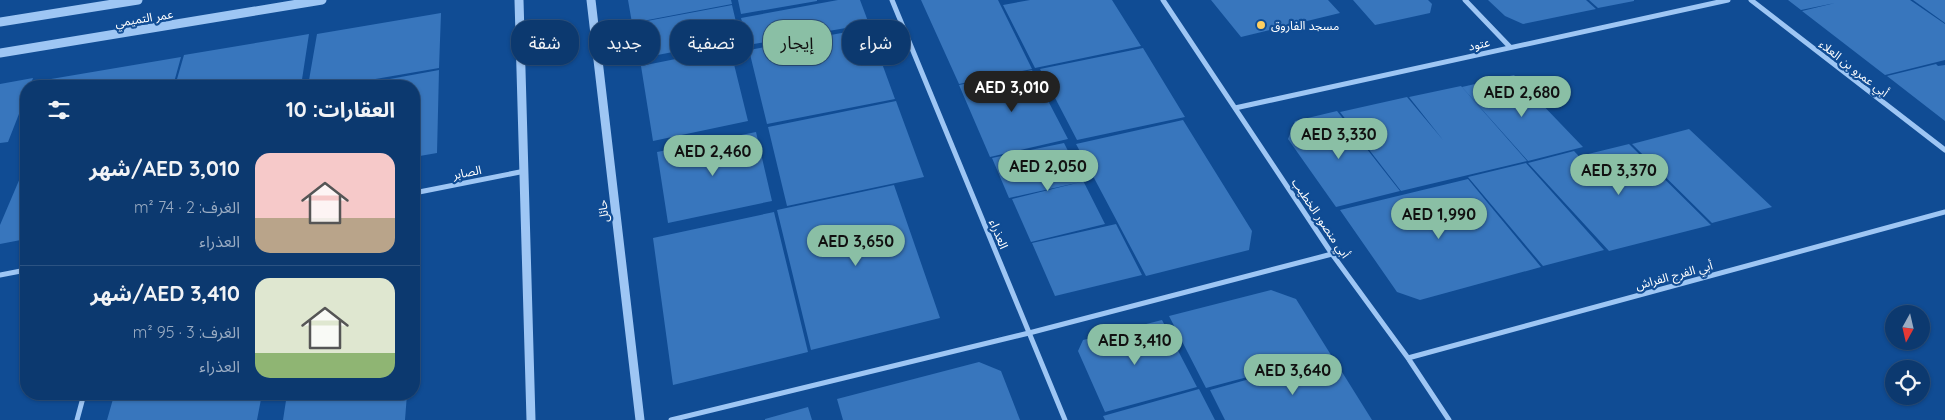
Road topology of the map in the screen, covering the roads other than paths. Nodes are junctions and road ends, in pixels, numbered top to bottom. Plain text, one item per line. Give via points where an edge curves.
1 (138, 0) edge
2 (322, 0) edge
3 (519, 0) edge
4 (592, 0) edge
5 (892, 0) edge
6 (1163, 0) edge
7 (1465, 0) edge
8 (1728, 0) edge
9 (1751, 0) edge
10 (0, 22) edge
11 (1510, 47) junction
12 (0, 53) edge
13 (1235, 108) junction
14 (1945, 150) edge
15 (525, 171) junction
16 (420, 192) edge
17 (1945, 212) edge
18 (1332, 254) junction
19 (20, 271) edge
20 (0, 275) edge
21 (1029, 333) junction
22 (1408, 358) junction
23 (83, 400) edge
24 (78, 420) edge
25 (531, 420) edge
26 (640, 420) edge
27 (671, 420) edge
28 (1064, 420) edge
29 (1449, 420) edge

1 - 10 street
2 - 12 street, عمر التميمي
3 - 15 street
4 - 26 street, حائل
5 - 21 street, العذراء
6 - 13 street, أبي منصور الخطيب
7 - 11 street
8 - 11 street, عتود
9 - 14 street, أبي عمرو بن العلاء
11 - 13 street, عتود
13 - 18 street, أبي منصور الخطيب
15 - 16 street, الصابر
15 - 25 street
17 - 22 street, أبي الفرج الفراش
18 - 21 street
18 - 22 street, أبي منصور الخطيب
19 - 20 street
21 - 27 street
21 - 28 street, العذراء
22 - 29 street, أبي منصور الخطيب
23 - 24 street

